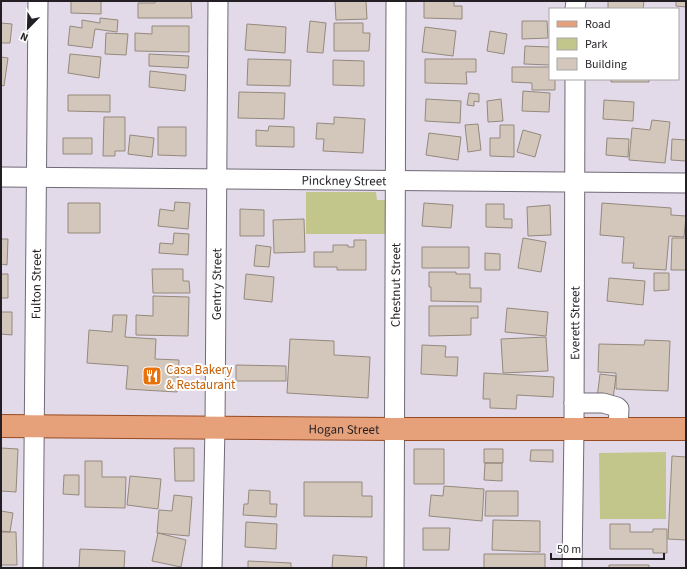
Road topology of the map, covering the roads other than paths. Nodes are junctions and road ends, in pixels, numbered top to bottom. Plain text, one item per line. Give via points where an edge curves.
1 (38, 1) edge
2 (218, 1) edge
3 (396, 1) edge
4 (575, 80) edge
5 (1, 177) edge
6 (36, 177) junction
7 (216, 178) junction
8 (395, 180) junction
9 (574, 182) junction
10 (686, 183) edge
11 (574, 403) junction
12 (1, 426) edge
13 (34, 427) junction
14 (215, 428) junction
15 (618, 428) junction
16 (394, 429) junction
17 (574, 429) junction
18 (686, 429) edge
19 (33, 568) edge
20 (212, 568) edge
21 (394, 568) edge
22 (572, 568) edge

1 - 6 street, Fulton Street
2 - 7 street, Gentry Street
3 - 8 street, Chestnut Street
4 - 9 street, Everett Street
5 - 6 street, Pinckney Street
6 - 7 street, Pinckney Street
6 - 13 street, Fulton Street
7 - 8 street, Pinckney Street
7 - 14 street, Gentry Street
8 - 9 street, Pinckney Street
8 - 16 street, Chestnut Street
9 - 10 street, Pinckney Street
9 - 11 street, Everett Street
11 - 15 street via 603,403 617,407
11 - 17 street, Everett Street
12 - 13 main road, Hogan Street
13 - 14 main road, Hogan Street
13 - 19 street, Fulton Street
14 - 16 main road, Hogan Street
14 - 20 street, Gentry Street
15 - 17 main road, Hogan Street
15 - 18 main road, Hogan Street
16 - 17 main road, Hogan Street
16 - 21 street, Chestnut Street
17 - 22 street, Everett Street

